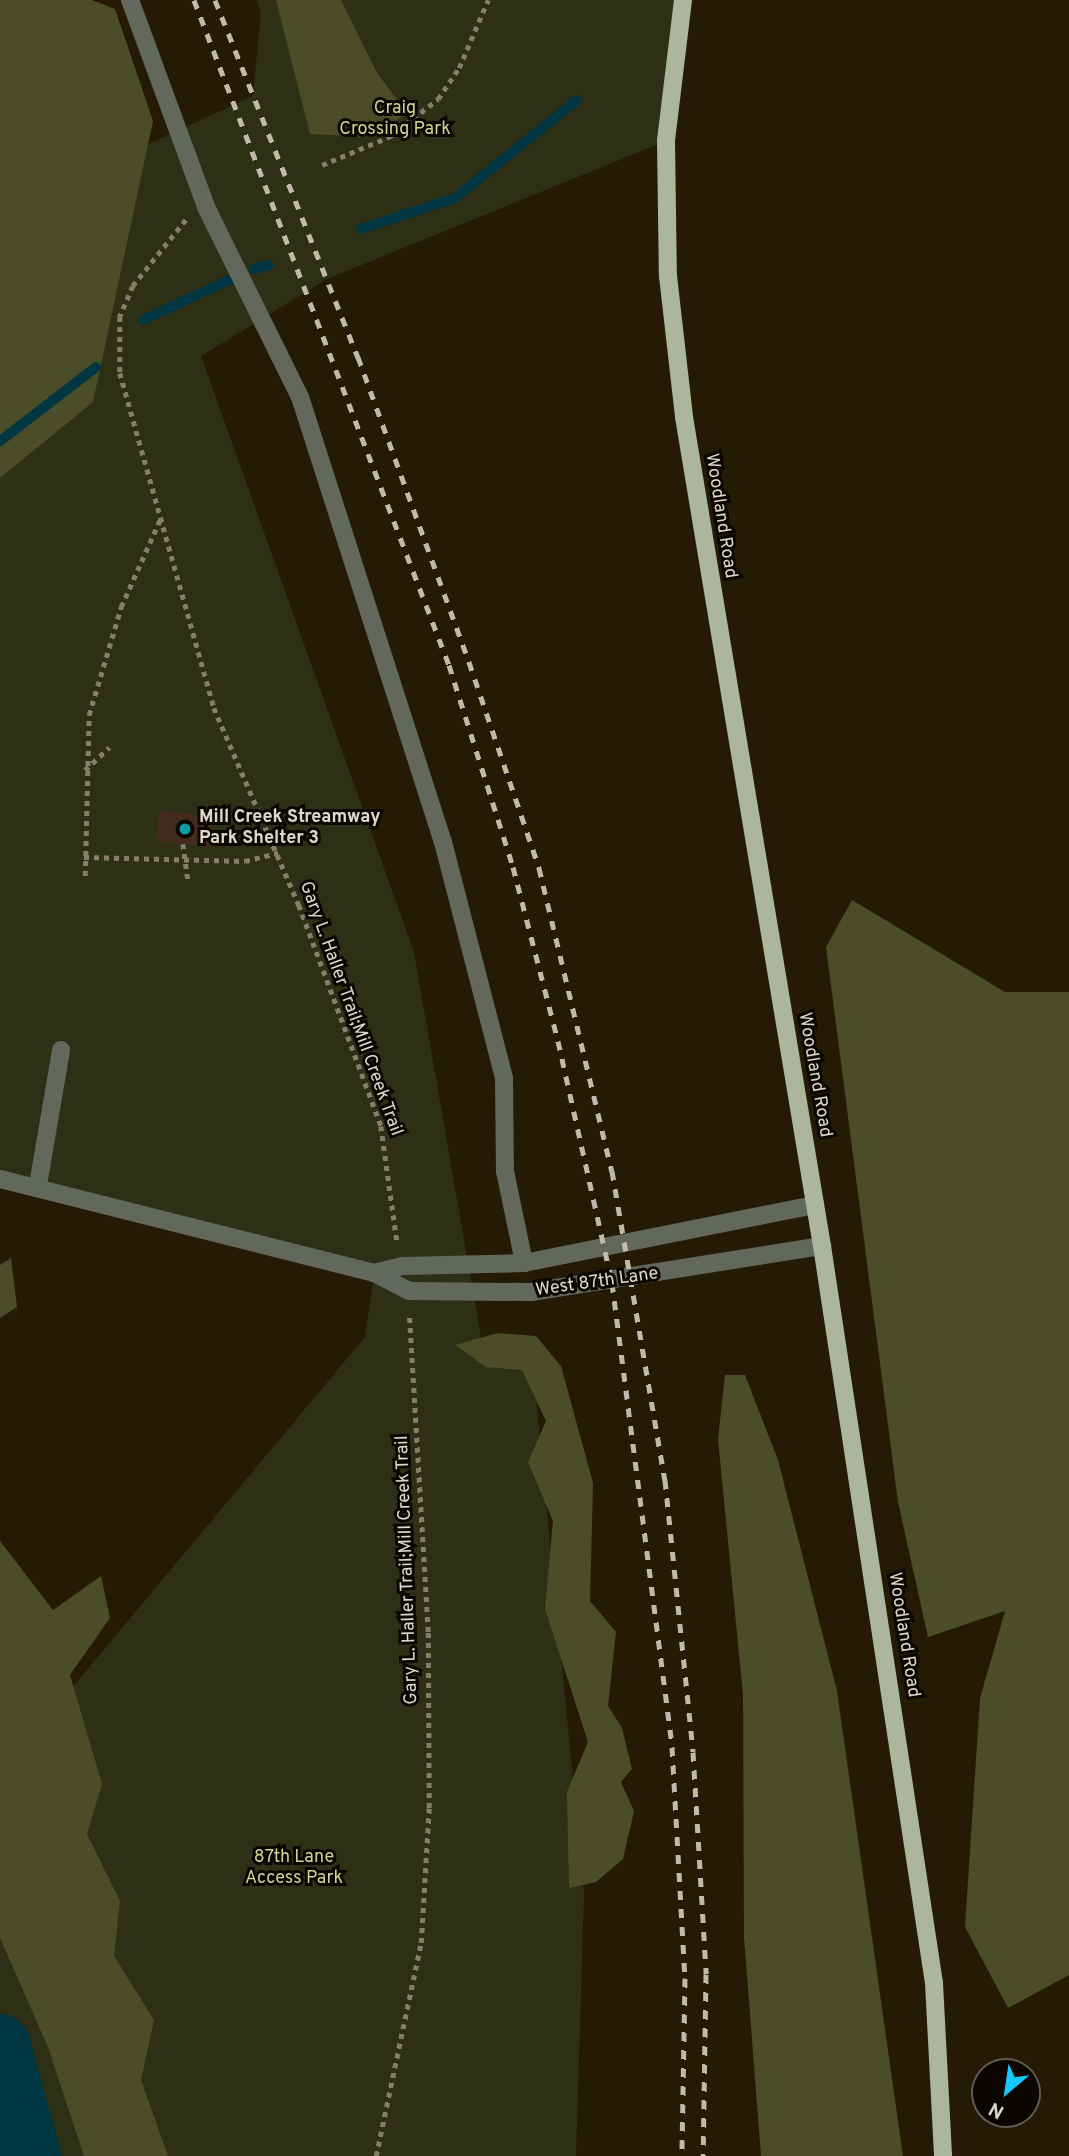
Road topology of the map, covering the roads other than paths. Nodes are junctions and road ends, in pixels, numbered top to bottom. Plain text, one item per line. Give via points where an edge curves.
1 (130, 0) edge
2 (683, 0) edge
3 (61, 1050) dead end
4 (0, 1178) edge
5 (38, 1185) junction
6 (815, 1205) junction
7 (822, 1246) junction
8 (524, 1263) junction
9 (374, 1273) junction
10 (943, 2156) edge

1 - 8 street via 206,207 300,397 443,842 504,1078 505,1171
2 - 6 main road, Woodland Road via 666,141 668,276 732,727
3 - 5 street
4 - 5 street, West 87th Lane
5 - 9 street, West 87th Lane
6 - 7 main road, Woodland Road
6 - 8 street, West 87th Lane
7 - 9 street, West 87th Lane via 531,1292 409,1291
7 - 10 main road, Woodland Road via 934,1983
8 - 9 street, West 87th Lane via 403,1266

